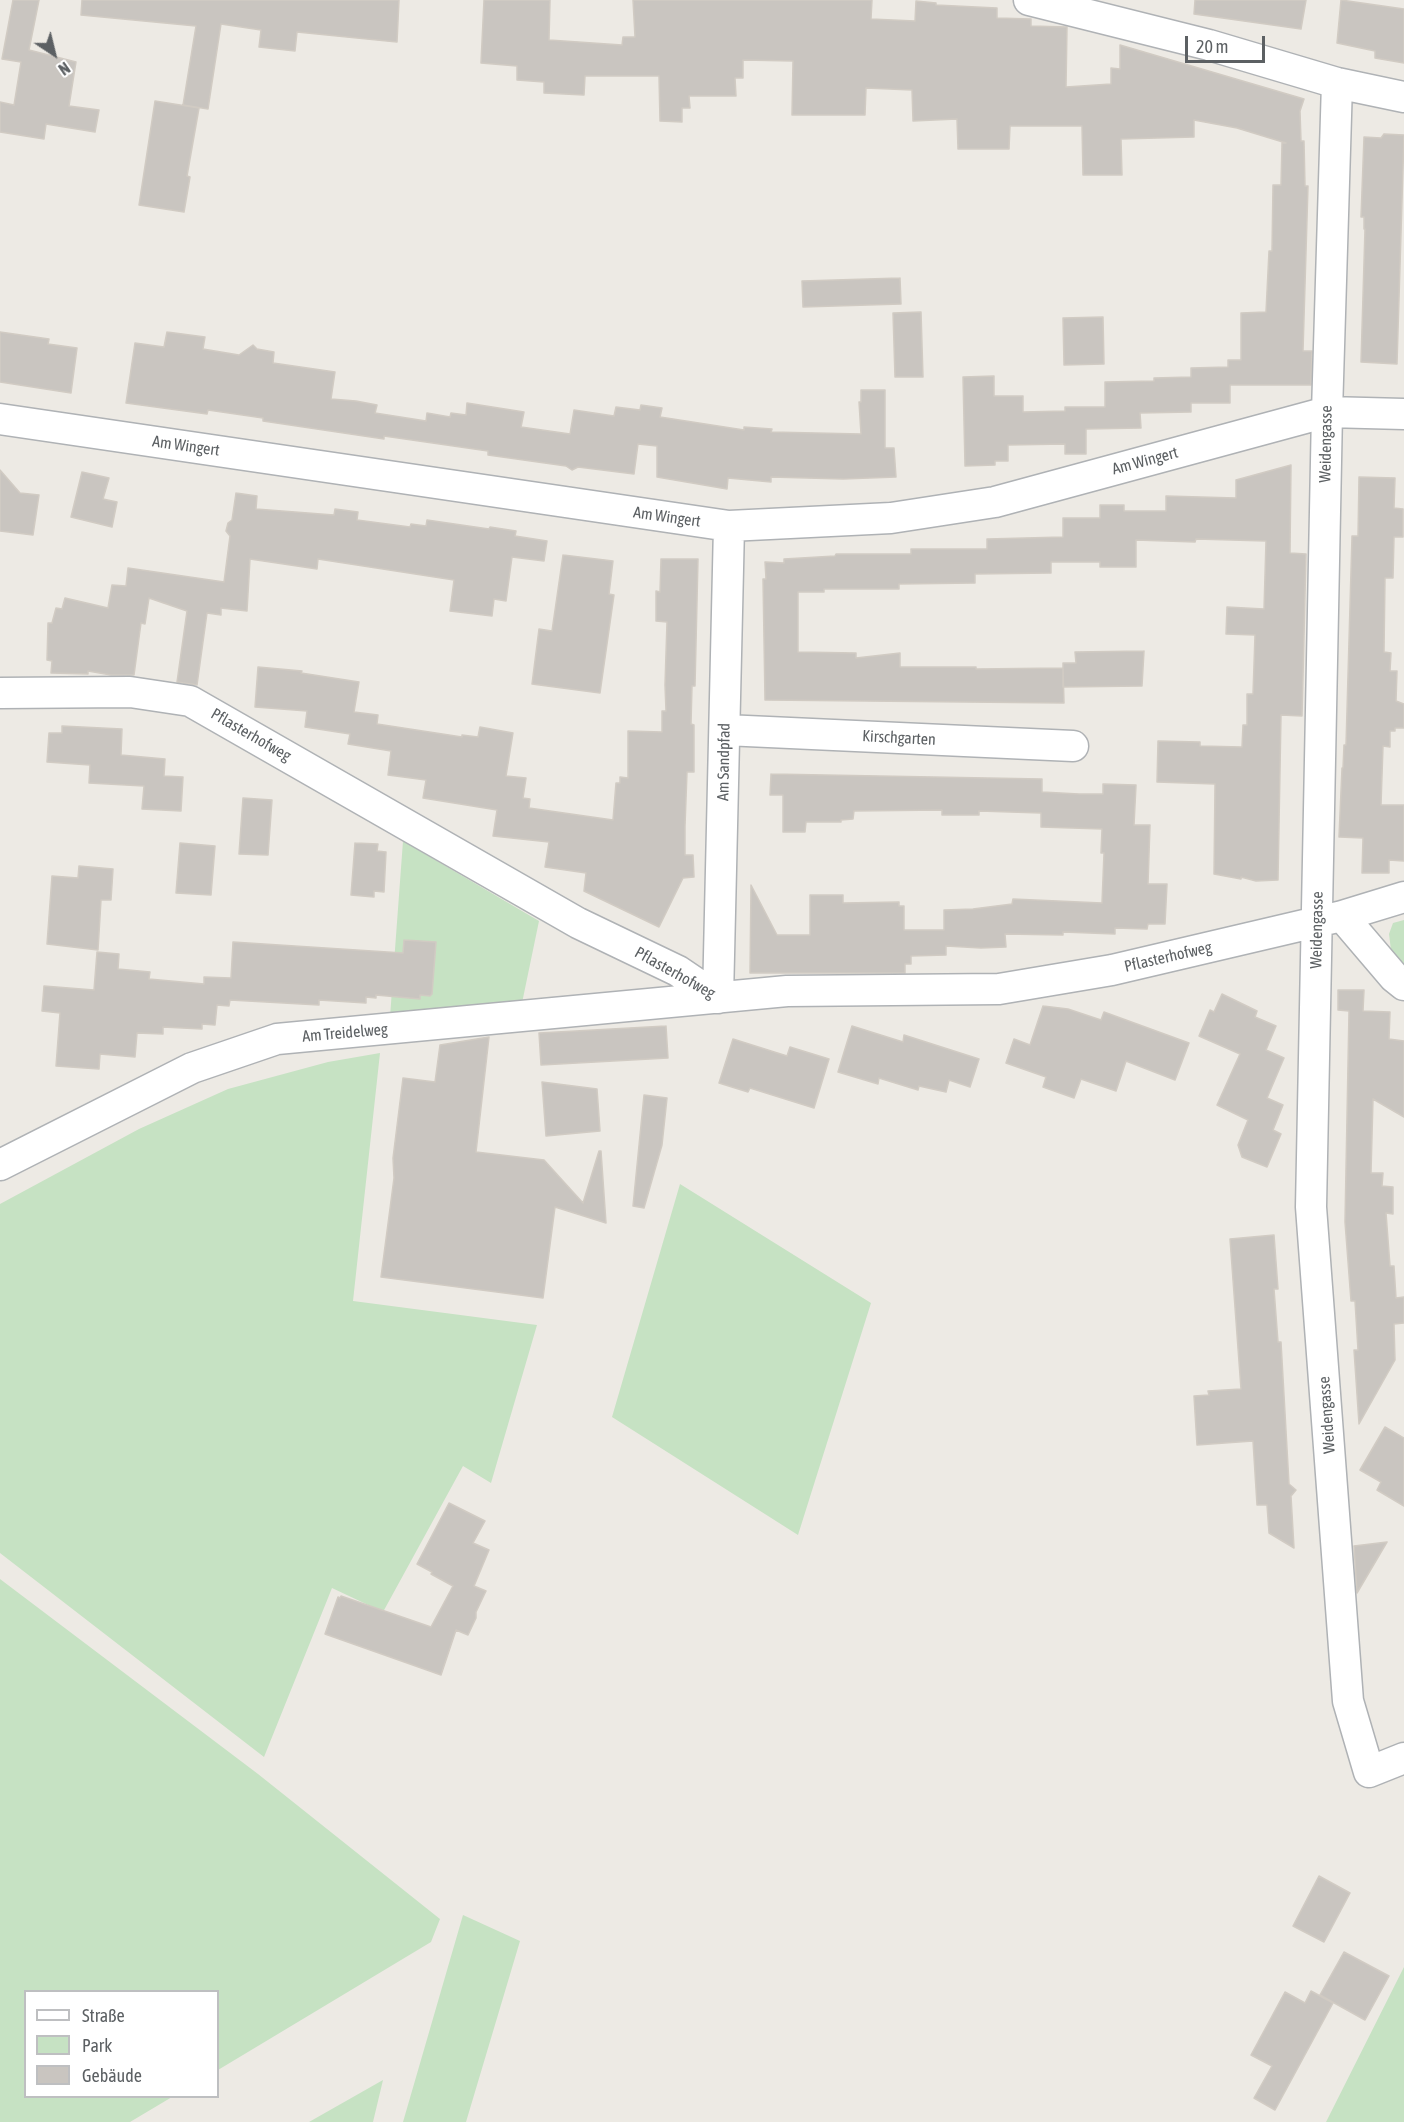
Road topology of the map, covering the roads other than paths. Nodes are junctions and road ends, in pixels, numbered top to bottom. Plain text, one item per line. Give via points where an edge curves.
1 (1029, 0) edge
2 (1336, 83) junction
3 (1404, 97) edge
4 (1327, 412) junction
5 (1404, 414) edge
6 (0, 419) edge
7 (729, 526) junction
8 (0, 693) edge
9 (725, 730) junction
10 (1073, 746) dead end
11 (1404, 897) edge
12 (1330, 919) junction
13 (1404, 985) edge
14 (718, 998) junction
15 (0, 1165) edge
16 (1404, 1758) edge

1 - 2 street via 1209,45
2 - 3 street
2 - 4 street, Weidengasse
4 - 5 street, Am Wingert
4 - 7 street, Am Wingert via 996,502 891,518
4 - 12 street, Weidengasse
6 - 7 street, Am Wingert
7 - 9 street, Am Sandpfad
8 - 14 street, Pflasterhofweg via 130,692 190,701 578,923 678,971
9 - 10 street, Kirschgarten
9 - 14 street, Am Sandpfad
11 - 12 street, Pflasterhofweg
12 - 13 street
12 - 14 street, Pflasterhofweg via 1112,970 999,989 787,991
12 - 16 street, Weidengasse via 1311,1207 1348,1701 1369,1772
14 - 15 street, Am Treidelweg via 277,1039 192,1068

